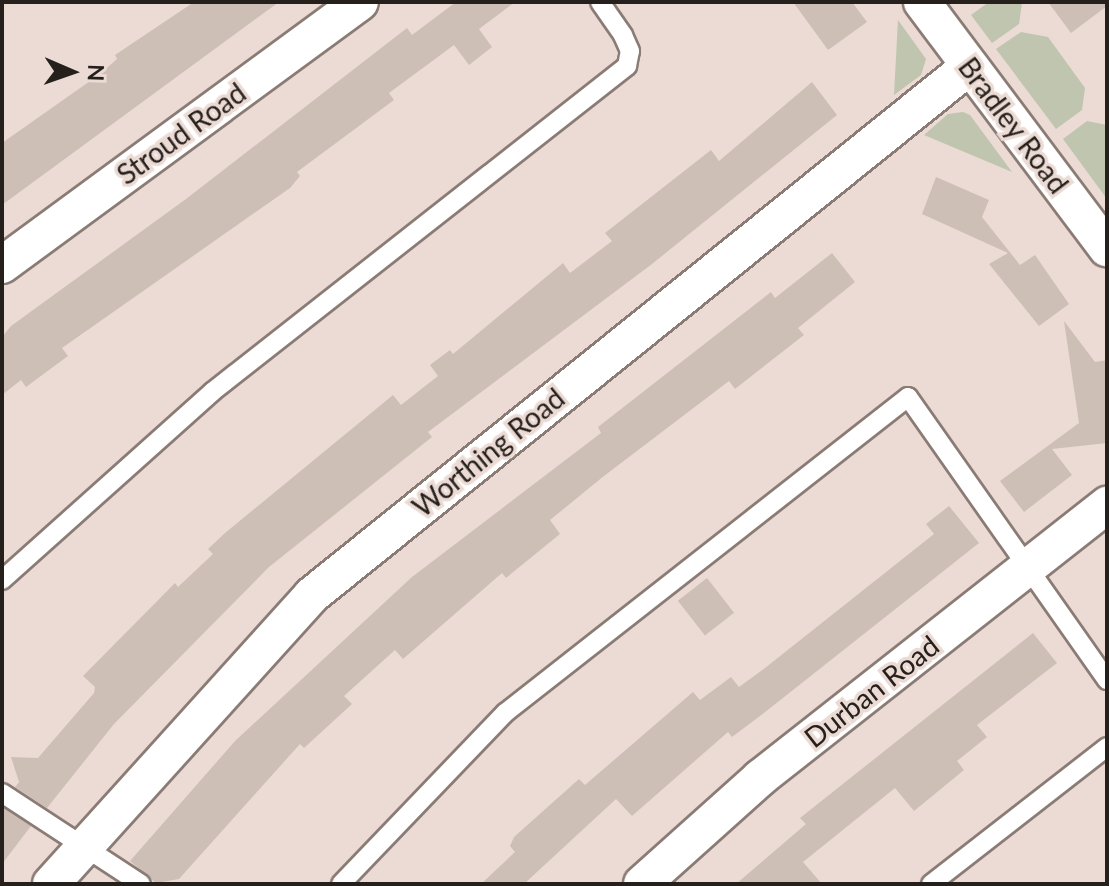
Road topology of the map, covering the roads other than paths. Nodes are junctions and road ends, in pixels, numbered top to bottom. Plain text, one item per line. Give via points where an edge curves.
1 (360, 2) edge
2 (600, 2) edge
3 (922, 2) edge
4 (970, 66) junction
5 (1107, 248) edge
6 (2, 265) edge
7 (1107, 505) edge
8 (1030, 566) junction
9 (2, 580) edge
10 (1107, 680) edge
11 (1107, 747) edge
12 (2, 793) edge
13 (82, 845) junction
14 (51, 884) edge
15 (141, 884) edge
16 (341, 884) edge
17 (642, 884) edge
18 (931, 884) edge

1 - 6 street, Stroud Road
2 - 9 lane via 630,51 627,66 212,392
3 - 4 street, Bradley Road
4 - 5 street, Bradley Road
4 - 13 street, Worthing Road via 312,595
7 - 8 street, Durban Road
8 - 10 lane
8 - 16 lane via 908,397 505,713
8 - 17 street, Durban Road via 760,778
11 - 18 lane
12 - 13 lane
13 - 14 street, Worthing Road
13 - 15 lane

